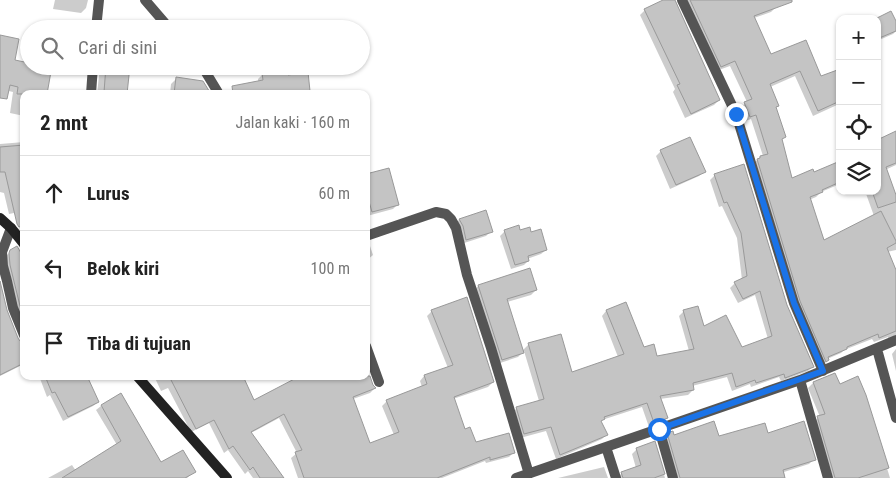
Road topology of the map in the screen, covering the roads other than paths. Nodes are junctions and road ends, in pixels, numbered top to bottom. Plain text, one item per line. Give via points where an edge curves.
1 (99, 0) edge
2 (145, 0) edge
3 (682, 0) edge
4 (97, 20) edge
5 (162, 20) edge
6 (92, 75) edge
7 (207, 75) edge
8 (91, 90) edge
9 (217, 90) edge
10 (0, 218) edge
11 (11, 228) junction
12 (370, 235) edge
13 (20, 239) edge
14 (20, 325) edge
15 (896, 340) edge
16 (877, 349) junction
17 (370, 357) edge
18 (823, 371) junction
19 (141, 380) edge
20 (800, 380) junction
21 (379, 382) dead end
22 (896, 418) edge
23 (659, 429) junction
24 (606, 448) junction
25 (529, 474) junction
26 (227, 478) edge
27 (516, 478) edge
28 (616, 478) edge
29 (673, 478) edge
30 (828, 478) edge

1 - 4 street
2 - 5 street
3 - 18 street via 736,114 794,303
6 - 8 street
7 - 9 street
10 - 11 main road
11 - 13 main road
11 - 14 street via 2,252 2,266
12 - 25 street via 436,212 446,214 456,228 467,275
15 - 16 street
16 - 18 street
16 - 22 street
17 - 21 street
18 - 20 street
19 - 26 main road
20 - 23 street
20 - 30 street
23 - 24 street
23 - 29 street
24 - 25 street
24 - 28 street
25 - 27 street

